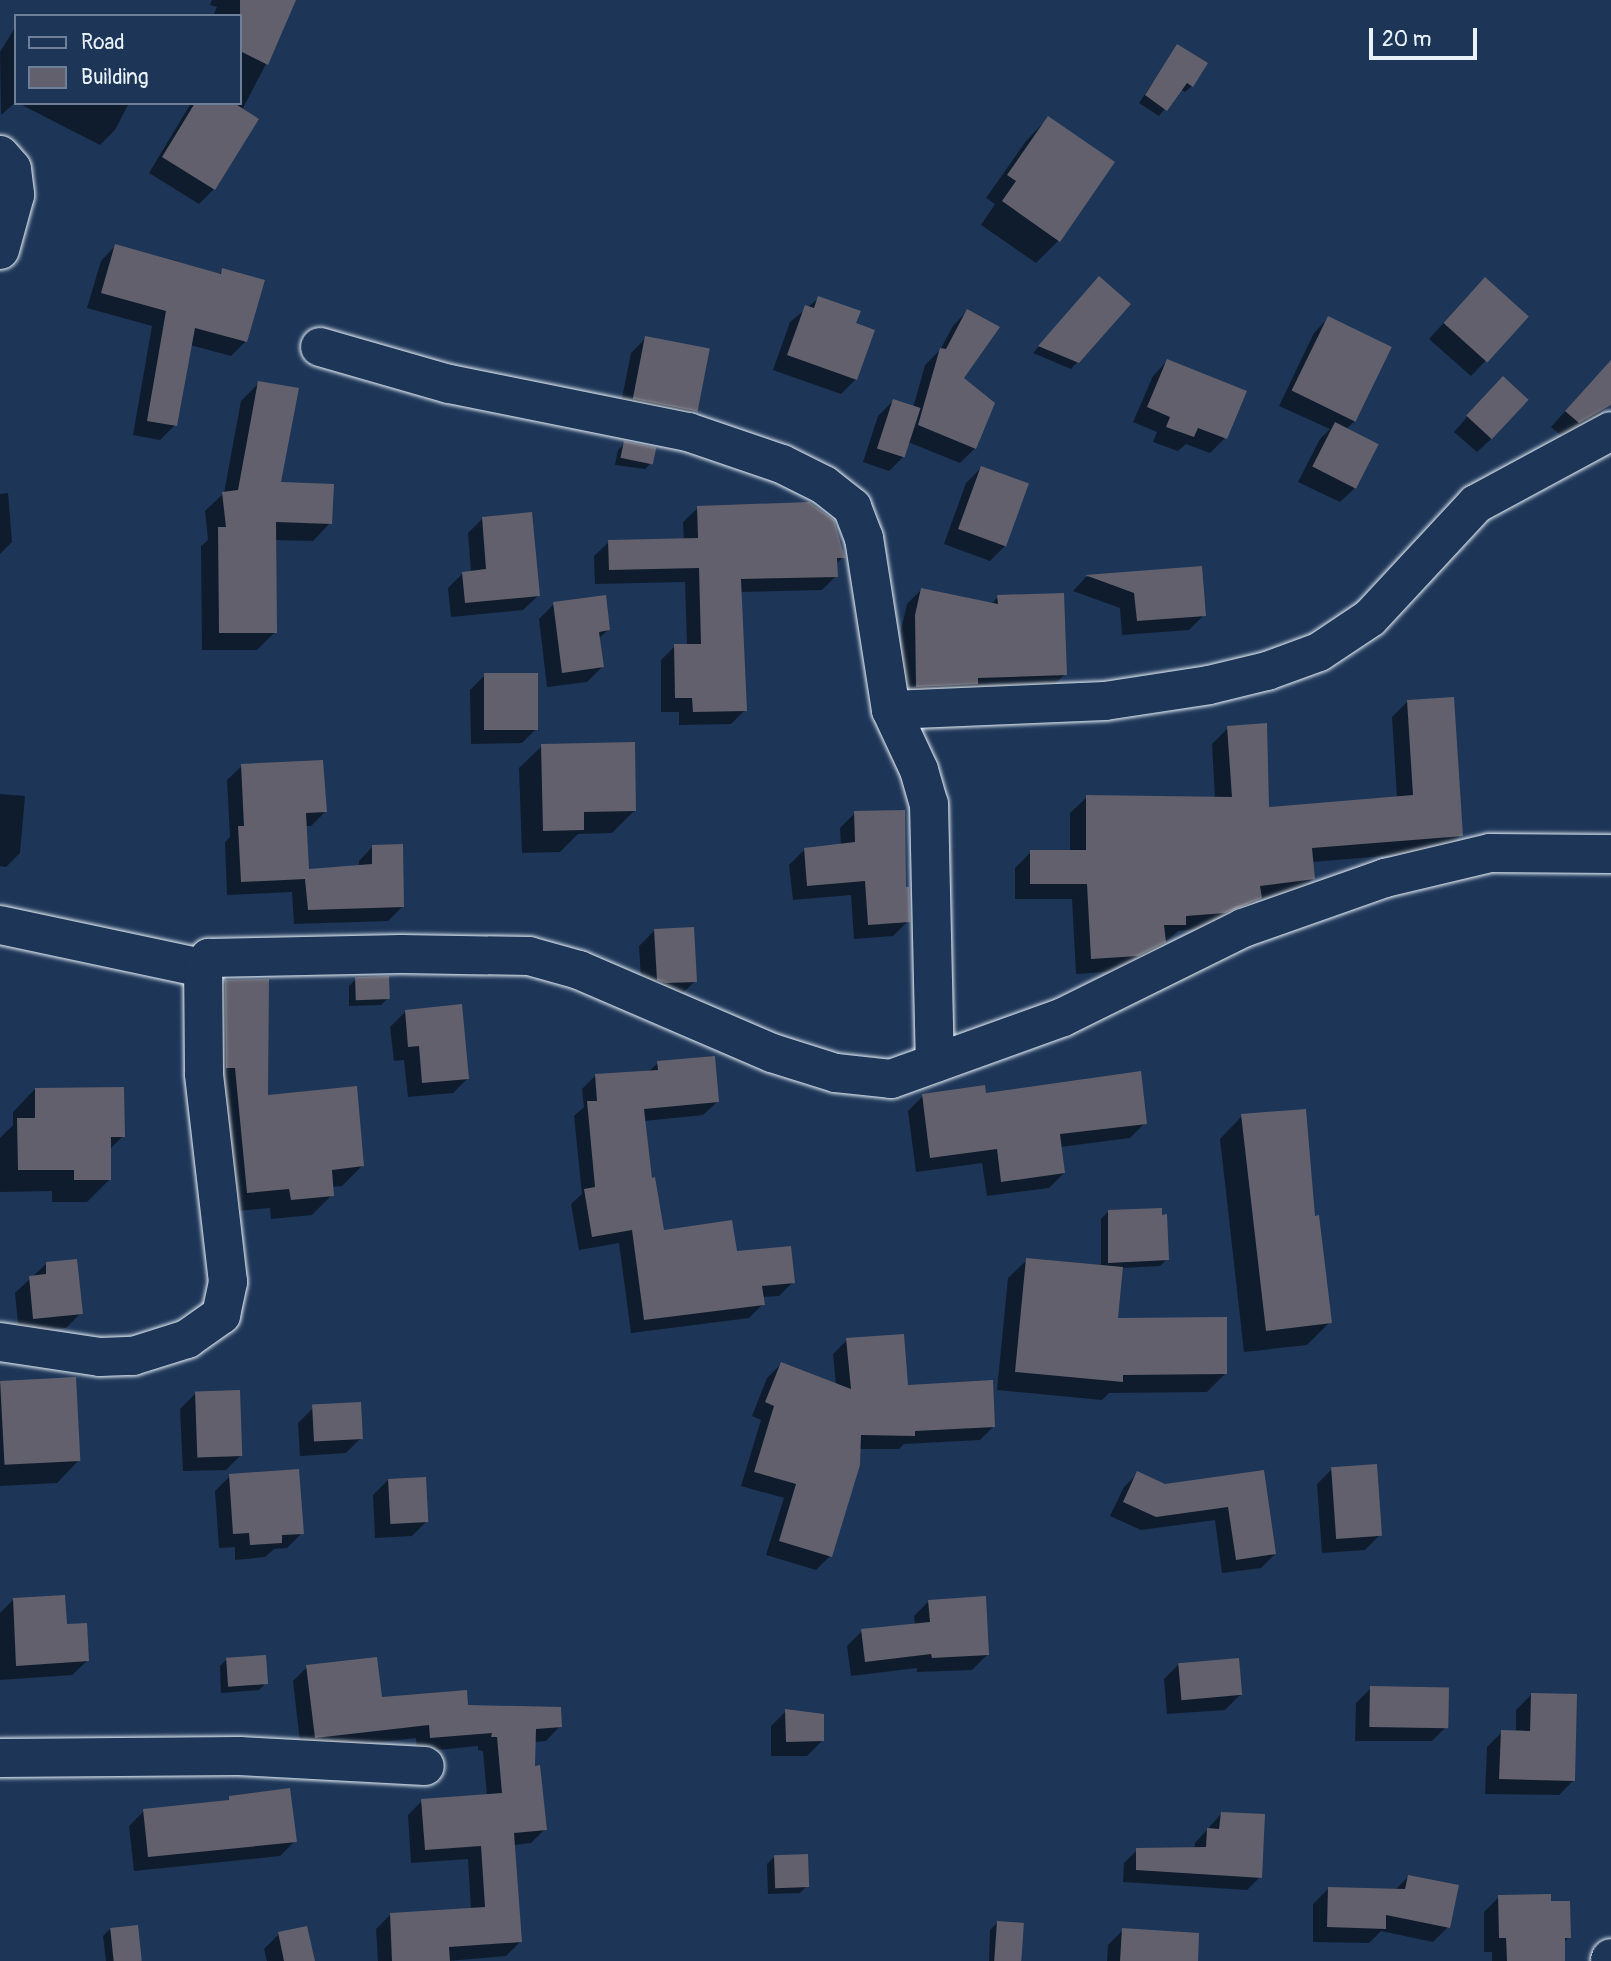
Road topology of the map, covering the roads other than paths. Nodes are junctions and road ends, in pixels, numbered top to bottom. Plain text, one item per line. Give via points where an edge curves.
1 (0, 155) edge
2 (0, 250) edge
3 (320, 346) dead end
4 (1611, 431) edge
5 (891, 710) junction
6 (1611, 854) edge
7 (0, 925) edge
8 (203, 968) junction
9 (934, 1063) junction
10 (0, 1342) edge
11 (0, 1758) edge
12 (425, 1766) dead end

1 - 2 street via 12,169 15,195
3 - 5 street via 449,384 688,432 782,464 824,485 852,507 864,538
4 - 5 street via 1476,504 1370,618 1318,652 1209,685 1105,701
5 - 9 street via 929,804
6 - 9 street via 1490,853 1385,878 1244,928 1063,1017
7 - 8 street
8 - 9 street via 209,958 529,956 579,970 772,1053 836,1073 891,1079
8 - 10 street via 204,1073 228,1282 221,1315 187,1339 133,1356 100,1357
11 - 12 street via 239,1756

